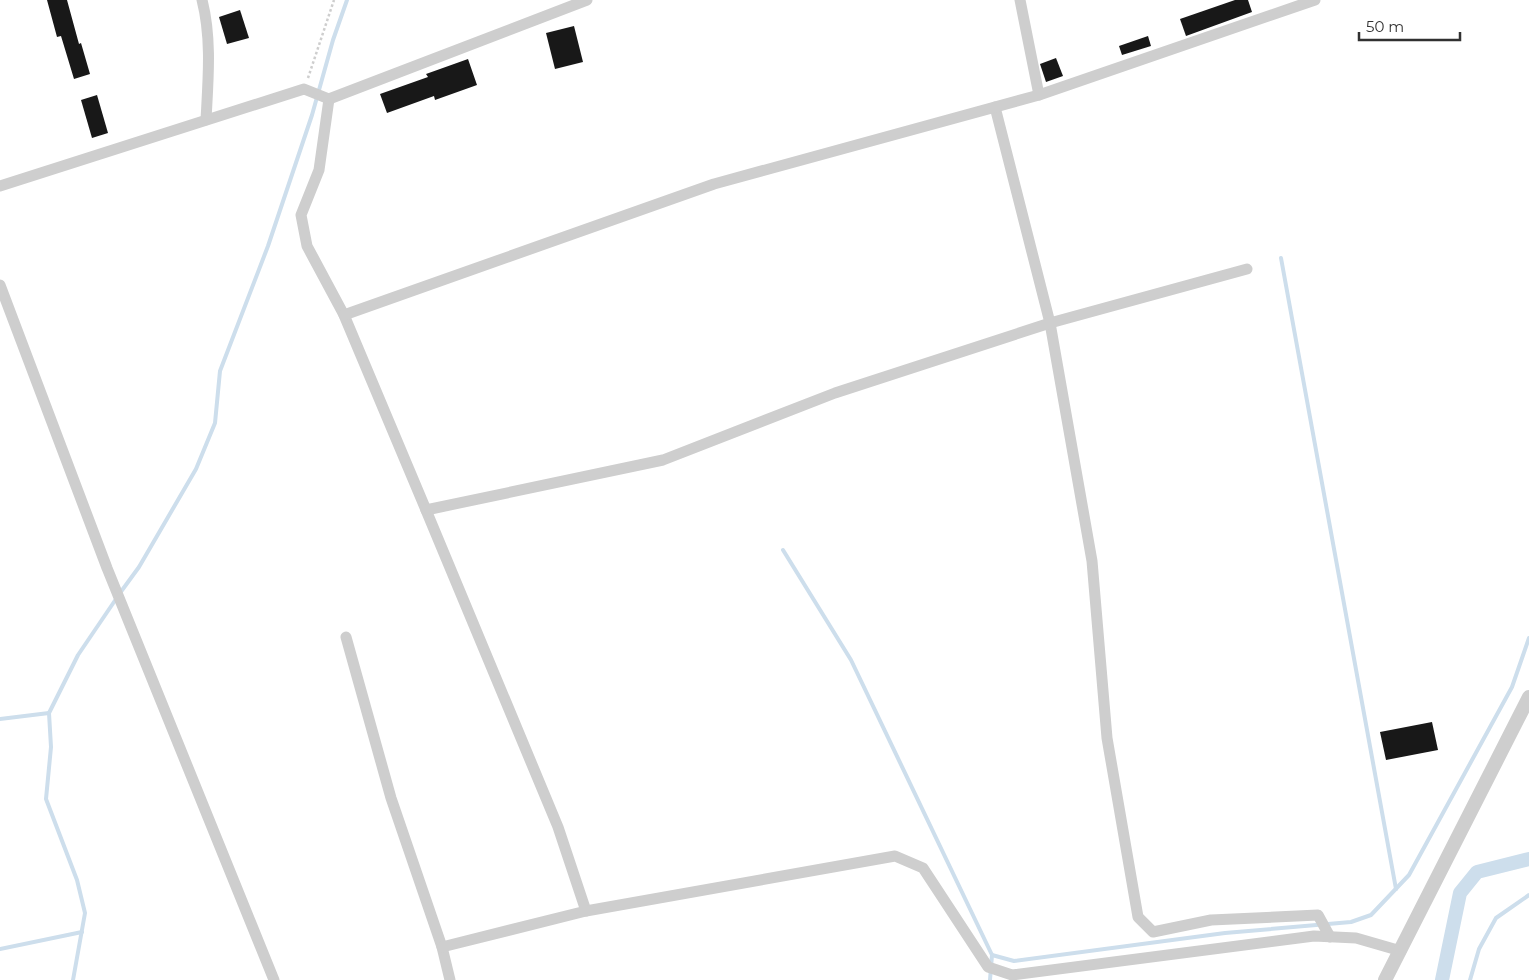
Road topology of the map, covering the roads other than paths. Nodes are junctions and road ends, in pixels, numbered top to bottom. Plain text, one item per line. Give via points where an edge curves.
1 (202, 0) edge
2 (587, 0) edge
3 (1020, 0) edge
4 (1314, 0) edge
5 (1040, 95) junction
6 (329, 99) junction
7 (996, 107) junction
8 (206, 120) junction
9 (0, 186) edge
10 (1247, 270) dead end
11 (0, 285) edge
12 (344, 315) junction
13 (1050, 323) junction
14 (426, 510) junction
15 (346, 637) dead end
16 (1529, 697) edge
17 (586, 910) junction
18 (1330, 937) junction
19 (442, 947) junction
20 (1400, 951) junction
21 (274, 980) edge
22 (450, 980) edge
23 (1385, 980) edge

1 - 8 street via 209,62
2 - 6 street
3 - 5 street
4 - 5 street
5 - 7 street
6 - 8 street via 304,89
6 - 12 street via 319,170 301,215 307,246
7 - 12 street via 714,184
7 - 13 street
8 - 9 street
10 - 13 street
11 - 21 street via 111,578
12 - 14 street
13 - 14 street via 835,394 662,460
13 - 18 street via 1092,561 1107,738 1138,917 1153,932 1211,920 1318,915
14 - 17 street via 558,827
15 - 19 street via 391,798
16 - 20 street
17 - 18 street via 895,856 923,868 988,967 1012,975 1314,936
17 - 19 street
18 - 20 street via 1356,938
19 - 22 street
20 - 23 street

